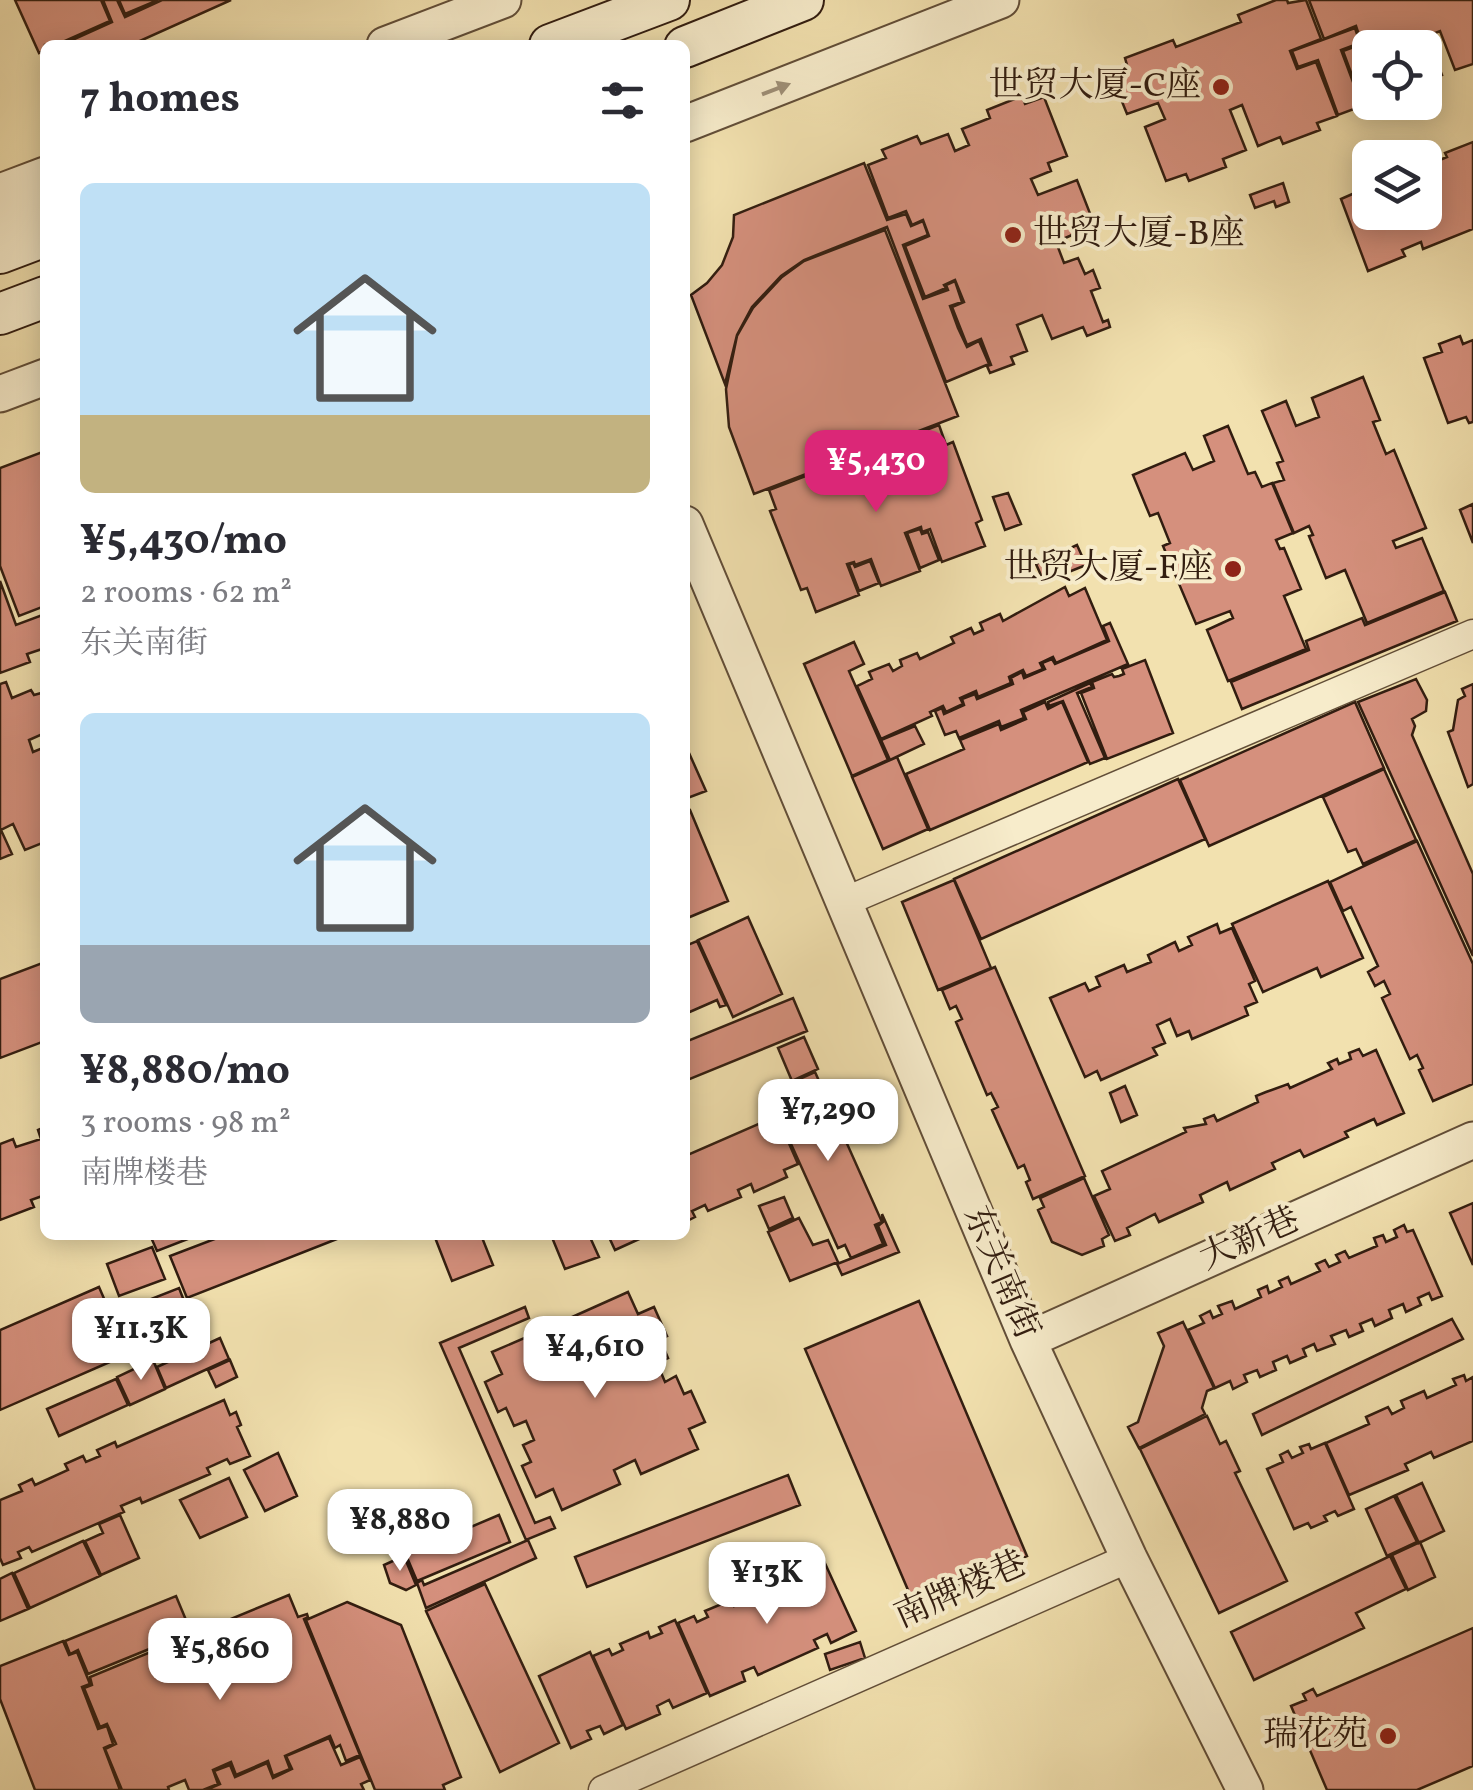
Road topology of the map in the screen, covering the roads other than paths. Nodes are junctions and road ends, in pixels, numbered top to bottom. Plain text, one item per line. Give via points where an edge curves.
1 (503, 0) edge
2 (669, 0) edge
3 (803, 0) edge
4 (1001, 0) edge
5 (398, 40) edge
6 (563, 40) edge
7 (690, 45) edge
8 (690, 122) edge
9 (40, 177) edge
10 (0, 192) edge
11 (40, 209) edge
12 (0, 214) edge
13 (40, 238) edge
14 (0, 253) edge
15 (40, 379) edge
16 (0, 394) edge
17 (690, 536) edge
18 (1473, 634) edge
19 (844, 902) junction
20 (1473, 1140) edge
21 (1028, 1340) junction
22 (1129, 1558) junction
23 (602, 1790) edge
24 (1246, 1790) edge

1 - 5 street
2 - 6 main road
3 - 7 main road
8 -> 4 street
9 - 10 street
11 - 12 main road
13 - 14 main road
15 - 16 street
17 - 19 street, 东关南街
18 - 19 street
19 - 21 street, 东关南街
20 - 21 street, 大新巷
21 - 22 street, 东关南街
22 - 23 street, 南牌楼巷
22 - 24 street, 东关南街

